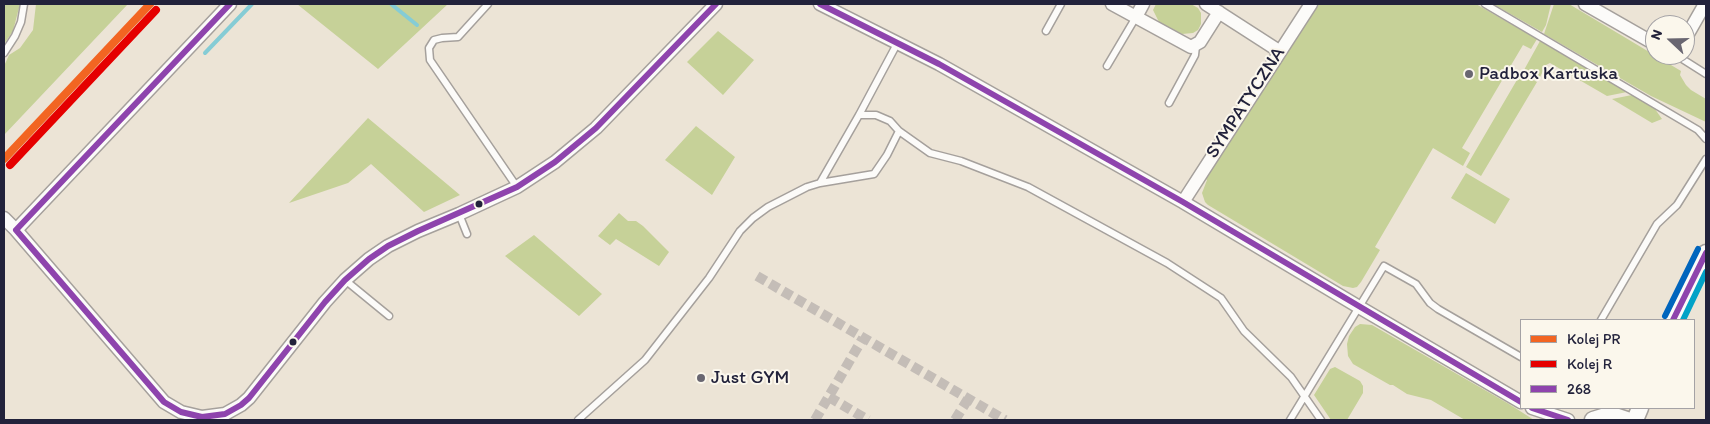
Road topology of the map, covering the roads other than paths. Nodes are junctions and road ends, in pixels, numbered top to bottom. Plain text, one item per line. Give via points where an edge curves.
1 (24, 4) edge
2 (230, 4) edge
3 (488, 4) edge
4 (716, 4) edge
5 (820, 4) edge
6 (1061, 4) edge
7 (1112, 4) edge
8 (1143, 4) edge
9 (1206, 4) edge
10 (1311, 4) edge
11 (1484, 4) edge
12 (1585, 4) edge
13 (1705, 4) edge
14 (1219, 12) junction
15 (1136, 17) junction
16 (1695, 22) edge
17 (1046, 31) dead end
18 (1645, 38) edge
19 (898, 42) junction
20 (1196, 46) junction
21 (1279, 51) junction
22 (4, 53) edge
23 (1692, 65) edge
24 (1107, 66) dead end
25 (1706, 74) edge
26 (1169, 103) dead end
27 (860, 115) junction
28 (899, 131) junction
29 (1706, 139) edge
30 (1706, 159) edge
31 (820, 182) junction
32 (517, 187) junction
33 (1183, 202) junction
34 (459, 214) junction
35 (4, 218) edge
36 (16, 230) junction
37 (467, 234) dead end
38 (1706, 253) edge
39 (345, 280) junction
40 (1359, 307) junction
41 (389, 316) dead end
42 (1602, 319) edge
43 (1673, 319) edge
44 (1520, 356) edge
45 (1304, 397) junction
46 (1520, 401) edge
47 (1533, 409) edge
48 (1535, 409) edge
49 (1620, 415) edge
50 (226, 417) edge
51 (202, 419) edge
52 (578, 420) edge
53 (1290, 420) edge
54 (1321, 420) edge
55 (1546, 420) edge
56 (1568, 420) edge
57 (1593, 420) edge

1 - 22 lane via 21,22
2 - 36 street
3 - 32 lane via 458,37 434,40 429,48 430,60
4 - 32 street via 598,131
5 - 19 street
6 - 17 lane
7 - 15 street
8 - 15 street
9 - 14 street
10 - 21 street, SYMPATYCZNA
11 - 29 lane via 1698,130
12 - 18 street
13 - 16 street
14 - 20 street
14 - 21 street
15 - 20 street via 1186,45
15 - 24 lane
19 - 27 lane
19 - 33 street
20 - 26 lane via 1195,55
21 - 33 street, SYMPATYCZNA
23 - 25 lane
27 - 28 lane via 876,115 890,121
27 - 31 lane
28 - 31 lane via 888,155 874,174
28 - 45 lane via 930,153 961,161 1028,187 1167,263 1221,298 1244,331 1290,376
30 - 42 lane via 1677,205 1657,224
31 - 52 lane via 768,206 753,218 645,360
32 - 34 street
33 - 40 street
34 - 37 lane
34 - 39 street via 388,246
35 - 36 street
36 - 51 street via 164,402
38 - 43 street
39 - 41 lane
39 - 50 street via 249,398
40 - 44 lane via 1384,266 1416,284 1438,309
40 - 45 lane
40 - 46 street
45 - 53 lane
45 - 54 lane
47 - 55 street
48 - 56 street
49 - 57 street
50 - 51 street

